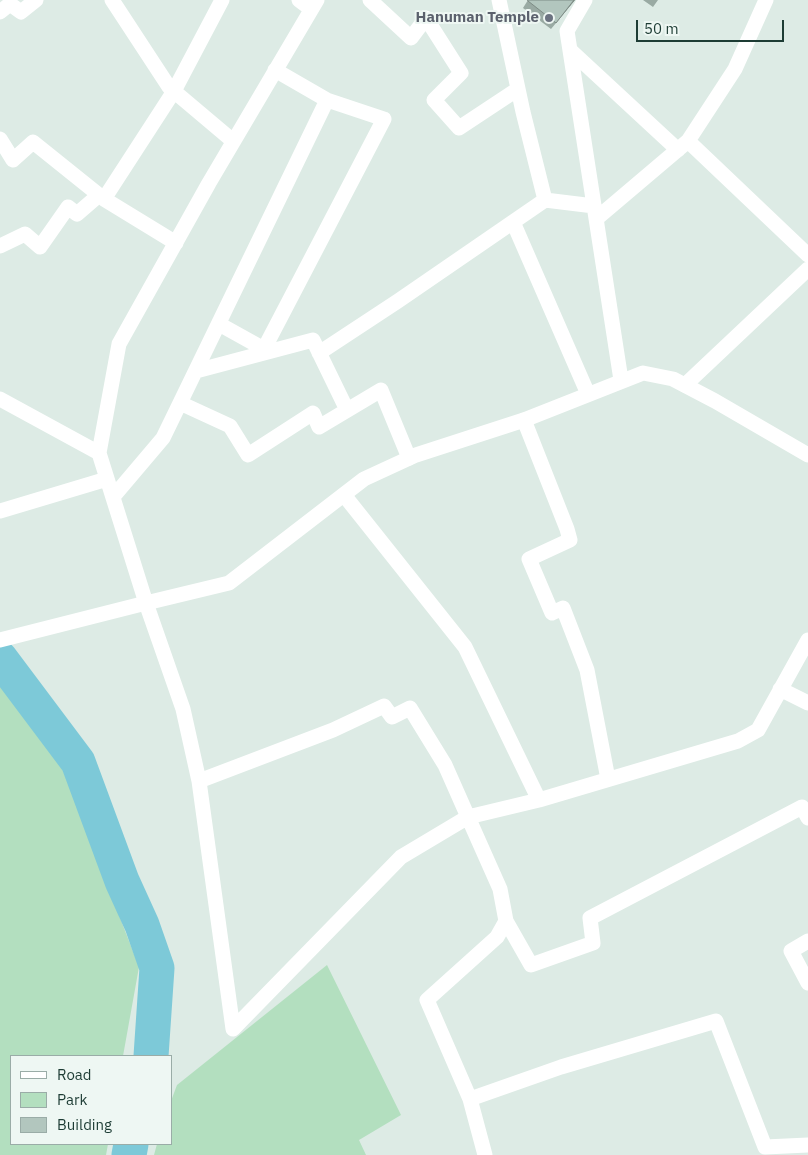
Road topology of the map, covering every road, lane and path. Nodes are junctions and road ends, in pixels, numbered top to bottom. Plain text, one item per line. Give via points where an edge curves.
1 (36, 0) edge
2 (112, 0) edge
3 (222, 0) edge
4 (299, 0) edge
5 (370, 0) edge
6 (500, 0) edge
7 (585, 0) edge
8 (766, 0) edge
9 (314, 5) edge
10 (0, 12) edge
11 (570, 50) junction
12 (275, 70) junction
13 (518, 89) junction
14 (174, 91) junction
15 (327, 100) junction
16 (0, 139) edge
17 (233, 141) junction
18 (683, 146) junction
19 (102, 197) junction
20 (545, 200) junction
21 (595, 212) junction
22 (513, 222) junction
23 (176, 243) junction
24 (0, 246) edge
25 (808, 255) edge
26 (808, 269) edge
27 (219, 324) junction
28 (320, 353) junction
29 (196, 372) junction
30 (622, 380) junction
31 (684, 385) junction
32 (588, 394) junction
33 (0, 399) edge
34 (180, 403) junction
35 (347, 410) junction
36 (524, 420) junction
37 (99, 453) junction
38 (808, 455) edge
39 (409, 458) junction
40 (107, 479) junction
41 (344, 495) junction
42 (113, 498) junction
43 (0, 511) edge
44 (146, 603) junction
45 (0, 640) edge
46 (808, 640) edge
47 (780, 689) junction
48 (808, 703) edge
49 (608, 780) junction
50 (199, 781) junction
51 (539, 800) junction
52 (468, 817) junction
53 (808, 818) edge
54 (506, 921) junction
55 (808, 940) edge
56 (808, 983) edge
57 (470, 1099) junction
58 (808, 1145) edge
59 (485, 1155) edge

1 - 10 street via 22,12 10,4
2 - 14 street
3 - 14 street
4 - 9 street
5 - 13 street via 411,38 426,18 461,73 434,100 459,128
6 - 13 street
7 - 11 street via 567,31
8 - 18 street via 735,69
9 - 12 street
11 - 18 street
11 - 21 street
12 - 15 street
12 - 17 street
13 - 20 street
14 - 17 street
14 - 19 street
15 - 27 street
15 - 27 street via 384,119 264,349
16 - 19 street via 13,160 33,142
17 - 23 street
18 - 21 street
18 - 25 street
19 - 23 street
19 - 24 street via 77,214 68,207 40,247 25,234
20 - 21 street
20 - 22 street
21 - 30 street
22 - 28 street
22 - 32 street
23 - 37 street via 119,344
26 - 31 street
27 - 29 street
28 - 29 street via 313,340
28 - 35 street
29 - 34 street
30 - 31 street via 643,372
30 - 32 street
31 - 38 street
32 - 36 street
33 - 37 street
34 - 35 street via 230,426 248,456 313,413 319,427
34 - 42 street via 163,438
35 - 39 street via 381,390
36 - 39 street
36 - 49 street via 570,540 529,560 552,613 563,608 587,670
37 - 40 street
39 - 41 street via 364,479
40 - 42 street
40 - 43 street
41 - 44 street via 229,583
41 - 51 street via 464,647
42 - 44 street
44 - 45 street
44 - 50 street via 183,709
46 - 47 street
47 - 48 street
47 - 49 street via 758,730 738,741
49 - 51 street
50 - 52 street via 333,730 384,706 392,717 410,708 444,765
50 - 52 street via 233,1029 401,857
51 - 52 street
52 - 54 street via 500,889
53 - 54 street via 802,807 590,918 593,943 531,966
54 - 57 street via 497,937 427,1000
55 - 56 street via 791,951
57 - 58 street via 561,1067 716,1021 765,1147
57 - 59 street

